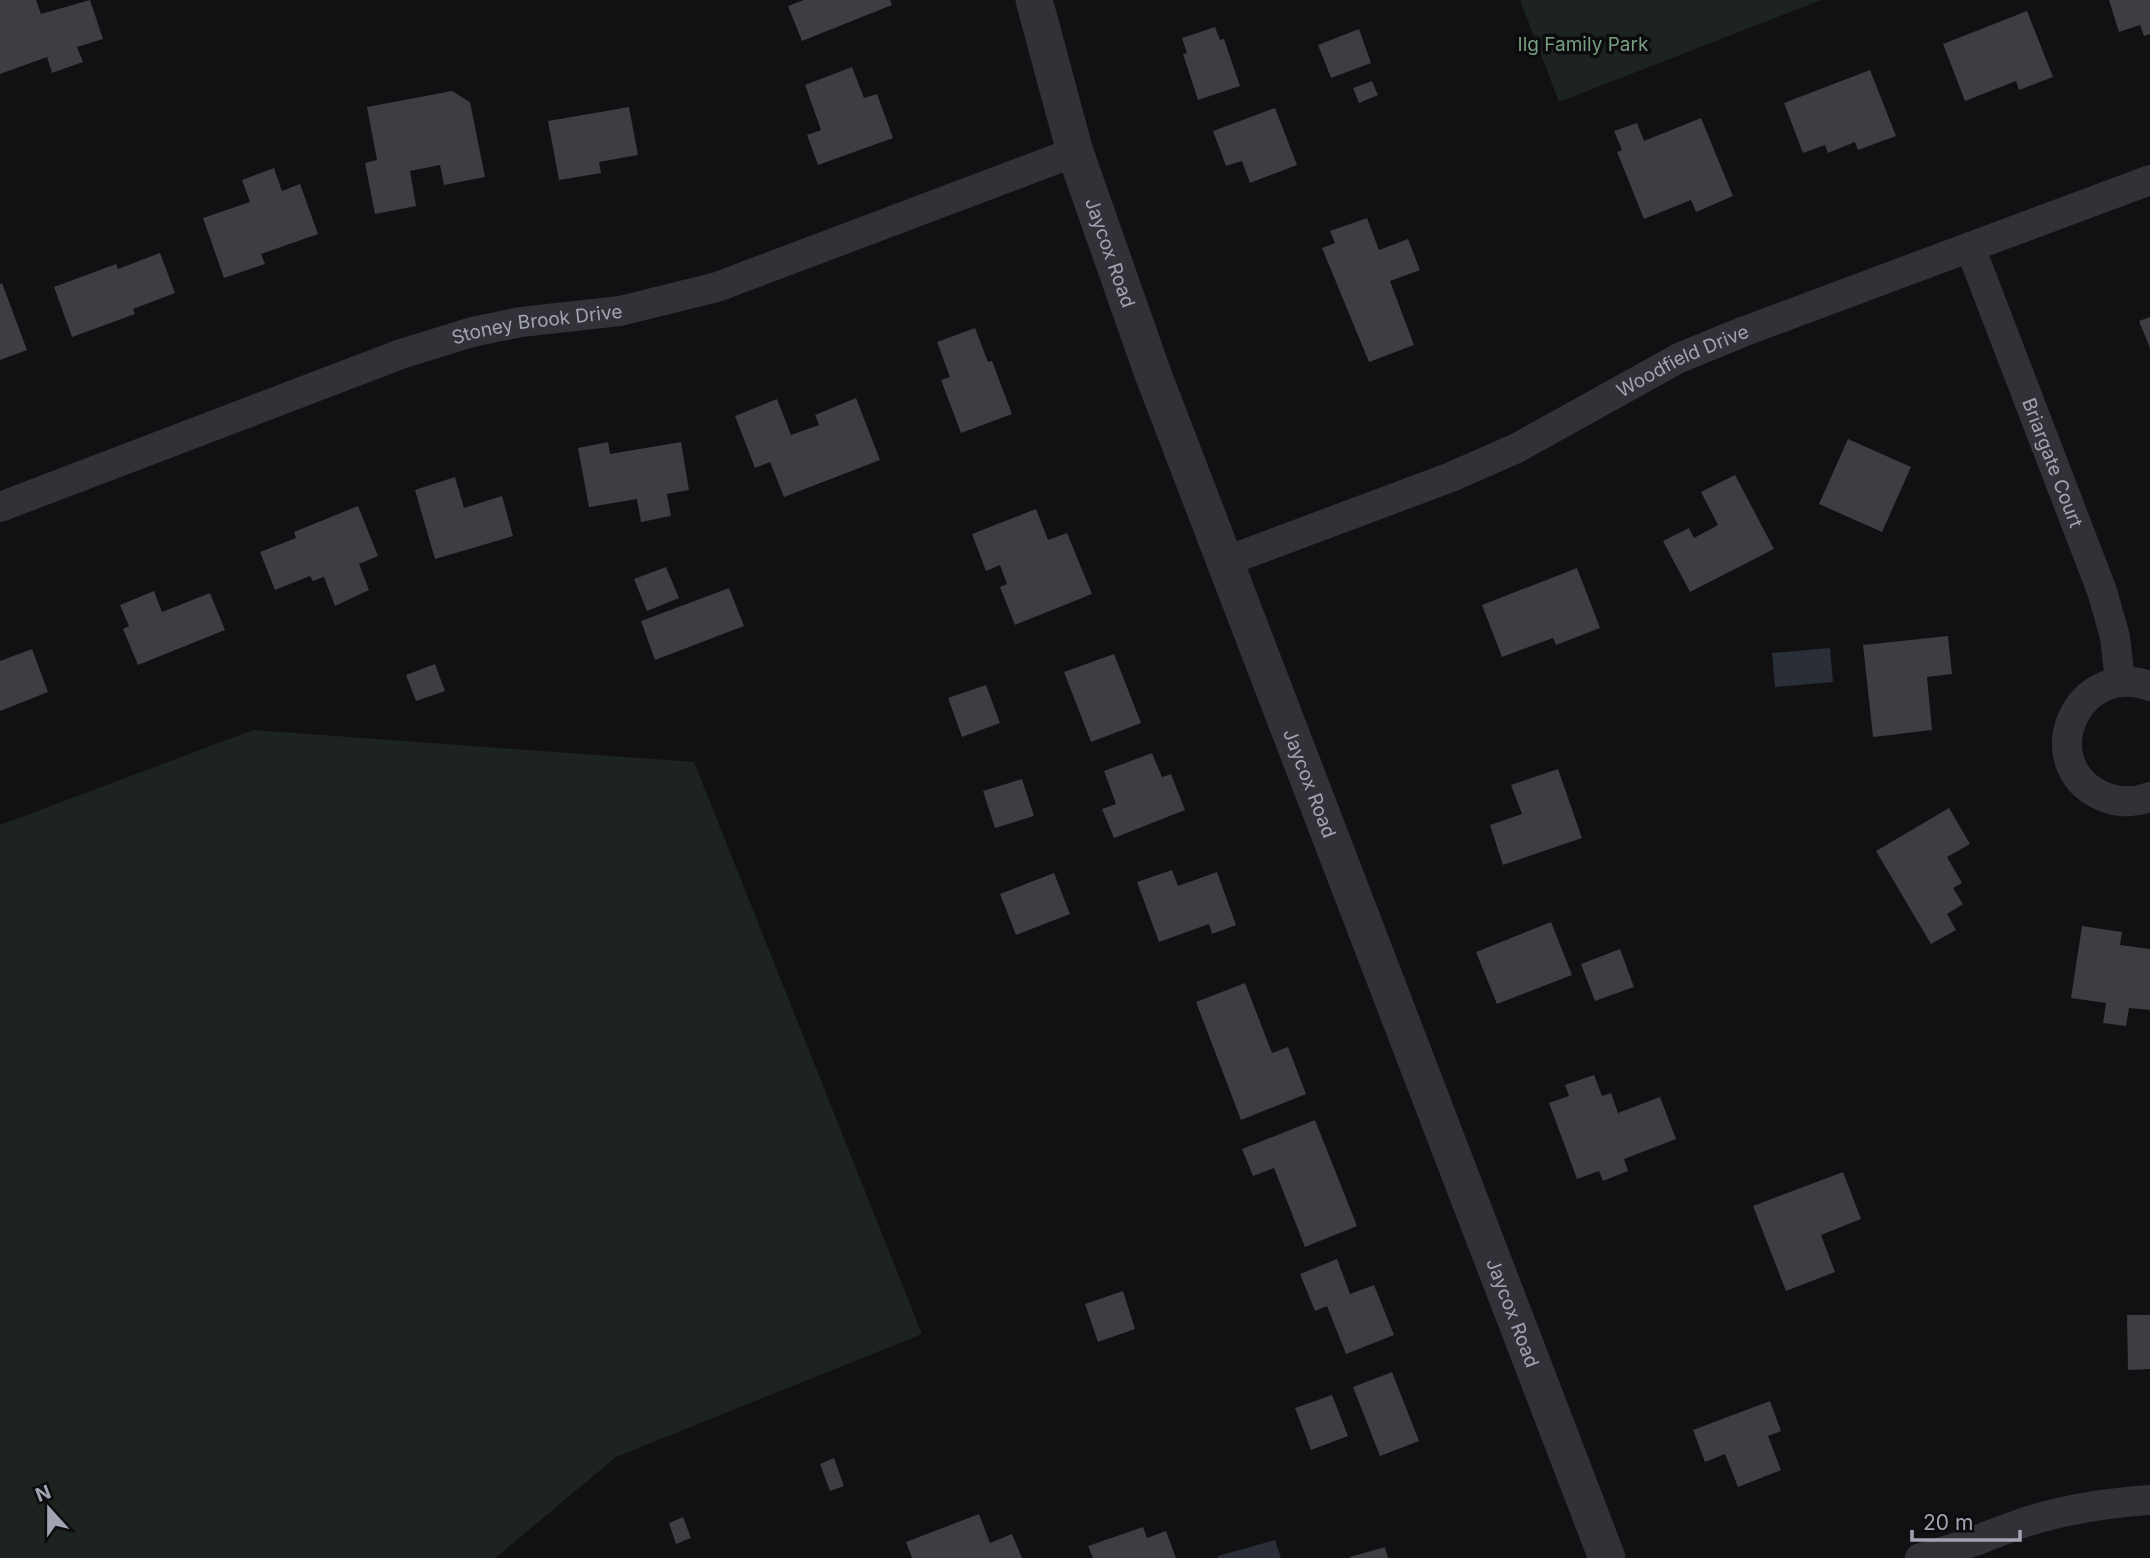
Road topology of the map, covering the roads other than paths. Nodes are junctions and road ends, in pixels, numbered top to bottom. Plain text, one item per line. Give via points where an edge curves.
1 (1034, 0) edge
2 (1075, 152) junction
3 (2150, 180) edge
4 (1970, 247) junction
5 (0, 507) edge
6 (1224, 562) junction
7 (2120, 681) junction
8 (2150, 686) edge
9 (2150, 797) edge
10 (2150, 1500) edge
11 (1955, 1554) edge
12 (1607, 1558) edge
13 (1920, 1558) edge

1 - 2 street, Jaycox Road
2 - 5 street, Stoney Brook Drive via 718,287 620,311 472,332 401,354
2 - 6 street, Jaycox Road
3 - 4 street, Woodfield Drive
4 - 6 street, Woodfield Drive via 1679,358 1517,448
4 - 7 street, Briargate Court via 2102,591 2115,637
6 - 12 street, Jaycox Road
7 - 8 street
7 - 9 street via 2099,688 2081,703 2068,730 2068,752 2081,780 2098,794 2127,802
10 - 11 street via 2074,1510 2019,1524
11 - 13 street

